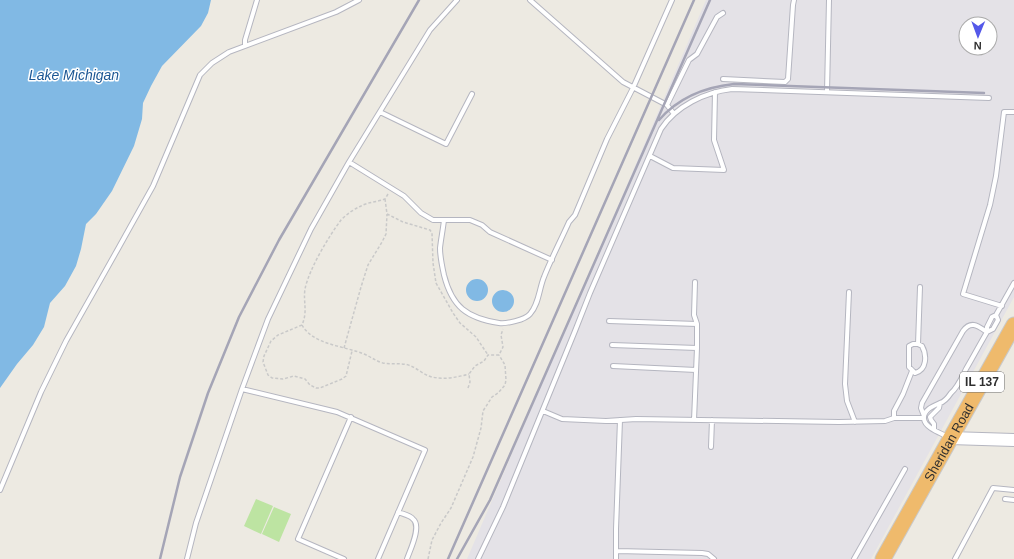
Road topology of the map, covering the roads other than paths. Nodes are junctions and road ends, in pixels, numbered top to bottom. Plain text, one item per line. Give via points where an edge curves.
1 (257, 0) edge
2 (359, 0) edge
3 (457, 0) edge
4 (530, 0) edge
5 (672, 0) edge
6 (794, 0) edge
7 (829, 0) edge
8 (723, 13) dead end
9 (246, 46) junction
10 (723, 80) dead end
11 (633, 88) junction
12 (715, 92) junction
13 (827, 92) junction
14 (472, 94) dead end
15 (989, 98) dead end
16 (667, 105) junction
17 (380, 112) junction
18 (1014, 112) edge
19 (674, 114) junction
20 (650, 156) junction
21 (349, 162) junction
22 (444, 220) junction
23 (552, 260) junction
24 (695, 282) dead end
25 (1014, 283) edge
26 (920, 287) dead end
27 (849, 292) dead end
28 (1002, 306) junction
29 (609, 321) dead end
30 (697, 324) junction
31 (1014, 325) edge
32 (987, 332) junction
33 (612, 344) dead end
34 (918, 344) junction
35 (697, 348) junction
36 (613, 366) dead end
37 (696, 370) junction
38 (912, 372) junction
39 (242, 389) junction
40 (940, 403) junction
41 (543, 411) junction
42 (351, 417) junction
43 (894, 418) junction
44 (924, 418) junction
45 (620, 420) junction
46 (694, 420) junction
47 (712, 420) junction
48 (855, 422) junction
49 (934, 429) junction
50 (950, 438) junction
51 (1014, 440) edge
52 (711, 447) dead end
53 (905, 469) dead end
54 (0, 490) edge
55 (1014, 490) edge
56 (1005, 499) dead end
57 (1014, 500) edge
58 (398, 512) junction
59 (617, 551) junction
60 (187, 559) edge
61 (344, 559) edge
62 (378, 559) edge
63 (407, 559) edge
64 (478, 559) edge
65 (616, 559) edge
66 (714, 559) edge
67 (854, 559) edge
68 (883, 559) edge
69 (955, 559) edge

1 - 9 lane via 245,40
2 - 9 lane via 336,12
3 - 17 lane via 430,30
4 - 11 lane
5 - 11 lane
6 - 10 lane via 788,79 785,82
7 - 13 lane
8 - 16 lane via 717,18 697,54 689,60
9 - 54 lane via 212,63 200,75 153,186 66,341 41,392
11 - 16 lane
11 - 23 lane via 606,139 575,215 569,222
12 - 13 lane via 742,89
12 - 19 lane via 685,105
12 - 20 lane via 714,140 724,170 673,168
13 - 15 lane
14 - 17 lane via 446,144
16 - 19 lane
17 - 21 lane
18 - 28 lane via 1004,112 990,205 963,294
19 - 20 lane via 661,129
20 - 41 lane via 590,293
21 - 22 lane via 404,196 433,220
21 - 39 lane via 311,230 268,319
22 - 23 lane via 470,220 490,232
22 - 23 lane via 440,248 447,285 456,303 468,314 485,321 505,324 530,315
24 - 30 lane via 694,315
25 - 28 lane
26 - 34 lane
27 - 48 lane via 845,384 847,401
28 - 32 lane via 992,317
29 - 30 lane
30 - 35 lane
31 - 50 highway, Sheridan Road / IL 137
32 - 40 lane via 952,393
32 - 44 lane via 972,325 963,331 922,403
33 - 35 lane
34 - 38 lane via 910,346 908,367
34 - 38 lane via 924,351 924,367 920,371
35 - 37 lane
36 - 37 lane
37 - 46 lane
38 - 43 lane via 894,411
39 - 42 lane
39 - 60 lane via 196,523
40 - 44 lane via 935,403 928,409
40 - 49 lane via 939,408 930,417
41 - 45 lane via 562,419
41 - 64 lane
42 - 58 lane via 425,450
42 - 61 lane via 298,539
43 - 44 lane
43 - 48 lane via 885,421
44 - 49 lane via 926,425
45 - 46 lane
45 - 59 lane
46 - 47 lane
47 - 48 lane
47 - 52 lane
49 - 50 lane
50 - 51 street
50 - 68 highway, Sheridan Road / IL 137
53 - 67 lane
55 - 69 lane via 993,488
56 - 57 lane
58 - 62 lane
58 - 63 lane via 414,519 416,523 415,538
59 - 65 lane
59 - 66 lane via 702,553

